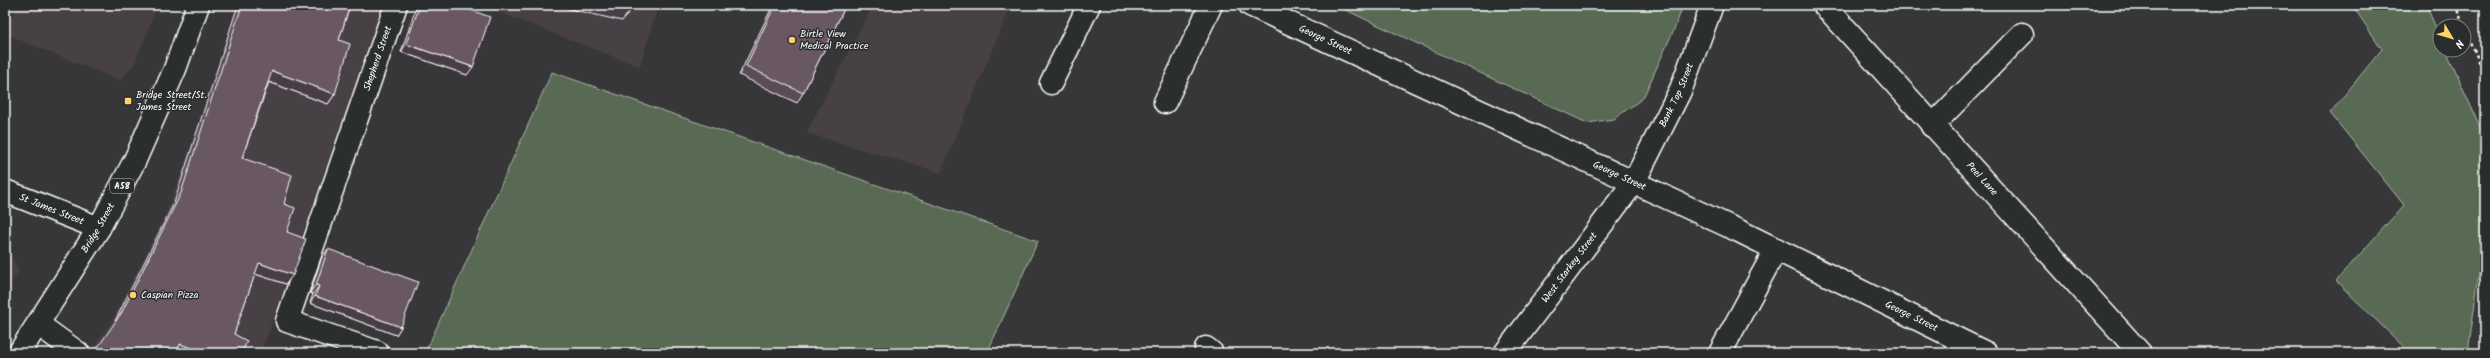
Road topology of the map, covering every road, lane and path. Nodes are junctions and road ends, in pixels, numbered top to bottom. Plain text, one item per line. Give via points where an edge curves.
1 (198, 5) edge
2 (396, 5) edge
3 (1089, 5) edge
4 (1211, 5) edge
5 (1250, 5) edge
6 (1712, 5) edge
7 (1824, 5) edge
8 (2455, 5) edge
9 (2461, 18) edge
10 (2022, 34) dead end
11 (2472, 45) edge
12 (2485, 75) edge
13 (1051, 83) dead end
14 (1164, 102) dead end
15 (1932, 126) junction
16 (1634, 182) junction
17 (5, 191) edge
18 (99, 228) junction
19 (1776, 249) junction
20 (38, 324) junction
21 (377, 352) edge
22 (19, 353) edge
23 (78, 353) edge
24 (1505, 353) edge
25 (1720, 353) edge
26 (1986, 353) edge
27 (2140, 353) edge

1 - 18 main road, Bridge Street / A58 via 175,69 135,160
2 - 21 main road, Shepherd Street via 287,321
3 - 13 main road
4 - 14 main road
5 - 16 main road, George Street
6 - 16 main road, Bank Top Street via 1680,89
7 - 15 main road, Peel Lane
8 - 9 path
10 - 15 main road
11 - 12 path
15 - 27 main road, Peel Lane
16 - 19 main road, George Street
16 - 24 main road, West Starkey Street
17 - 18 main road, St James Street
18 - 20 main road, Bridge Street / A58
19 - 25 main road
19 - 26 main road, George Street
20 - 22 main road, Bridge Street / A58
20 - 23 main road

